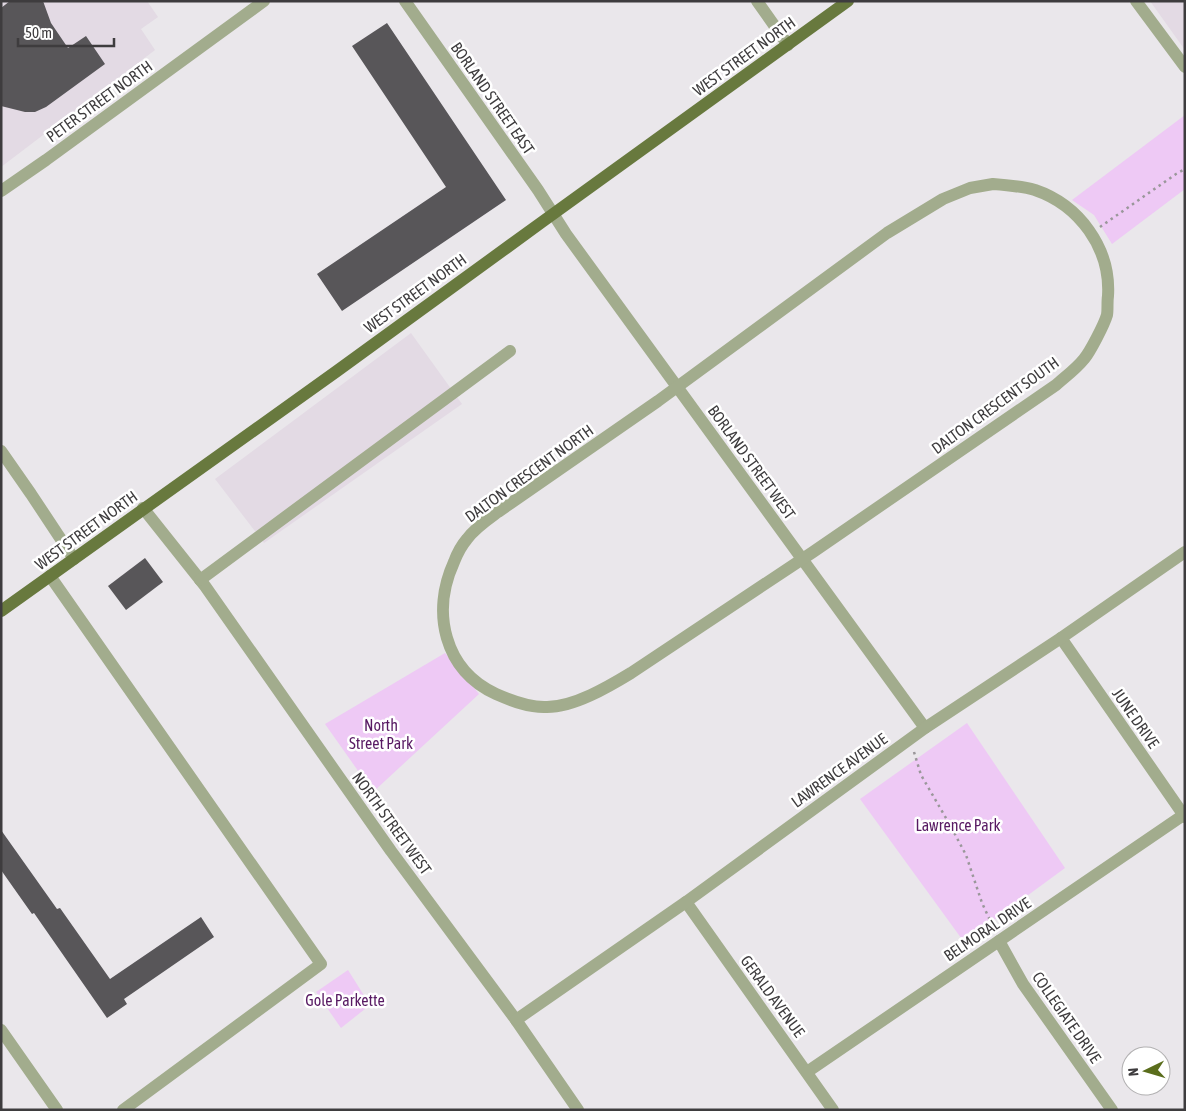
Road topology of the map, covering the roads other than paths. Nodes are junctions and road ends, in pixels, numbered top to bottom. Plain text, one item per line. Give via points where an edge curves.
1 (264, 1) edge
2 (405, 1) edge
3 (757, 1) edge
4 (848, 1) edge
5 (1136, 1) edge
6 (788, 45) junction
7 (1185, 67) edge
8 (1, 191) edge
9 (553, 214) junction
10 (510, 351) dead end
11 (677, 386) junction
12 (1, 451) edge
13 (144, 508) junction
14 (1185, 552) edge
15 (74, 559) junction
16 (802, 560) junction
17 (50, 576) junction
18 (200, 580) junction
19 (1, 611) edge
20 (1061, 638) junction
21 (925, 728) junction
22 (1184, 815) edge
23 (686, 902) junction
24 (999, 941) junction
25 (516, 1020) junction
26 (1, 1030) edge
27 (807, 1072) junction
28 (58, 1110) edge
29 (123, 1110) edge
30 (578, 1110) edge
31 (834, 1110) edge
32 (1112, 1110) edge

1 - 8 street, PETER STREET NORTH
2 - 9 street, BORLAND STREET EAST
3 - 6 street
4 - 6 main road, WEST STREET NORTH
5 - 7 street
6 - 9 main road, WEST STREET NORTH
9 - 11 street, BORLAND STREET WEST
9 - 13 main road, WEST STREET NORTH
10 - 18 street
11 - 16 street, BORLAND STREET WEST
11 - 16 street, DALTON CRESCENT NORTH via 498,512 466,539 443,593 444,629 459,664 488,690 524,705 549,707 570,703 631,673
11 - 16 street, DALTON CRESCENT SOUTH via 887,233 956,193 993,184 1034,190 1068,207 1091,234 1106,266 1107,315 1085,359 1056,386
12 - 15 street
13 - 15 main road, WEST STREET NORTH
13 - 18 street, NORTH STREET WEST
14 - 20 street, LAWRENCE AVENUE
15 - 17 main road, WEST STREET NORTH
16 - 21 street, BORLAND STREET WEST
17 - 19 main road, WEST STREET NORTH
17 - 29 street via 321,964
18 - 25 street, NORTH STREET WEST via 391,851
20 - 21 street, LAWRENCE AVENUE
20 - 22 street, JUNE DRIVE
21 - 23 street, LAWRENCE AVENUE
22 - 24 street, BELMORAL DRIVE
23 - 25 street, LAWRENCE AVENUE
23 - 27 street, GERALD AVENUE
24 - 27 street, BELMORAL DRIVE
24 - 32 street, COLLEGIATE DRIVE via 1023,984
25 - 30 street, NORTH STREET WEST
26 - 28 street
27 - 31 street, GERALD AVENUE

